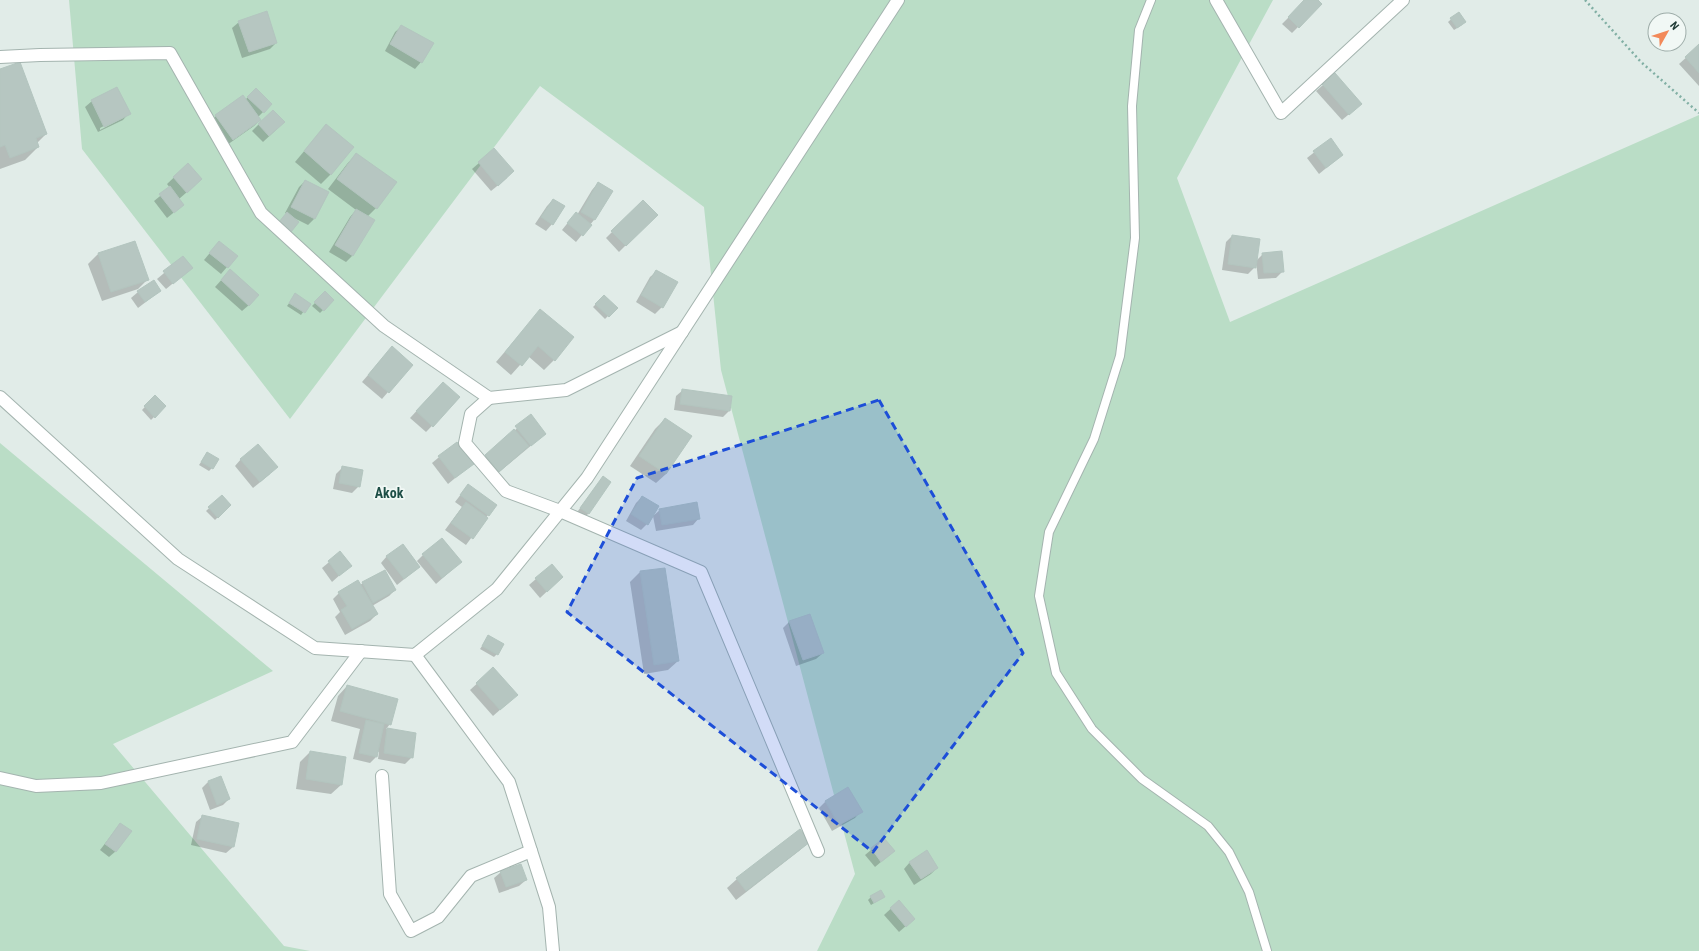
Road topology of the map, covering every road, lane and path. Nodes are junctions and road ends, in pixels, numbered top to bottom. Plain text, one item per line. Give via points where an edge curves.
1 (898, 0) edge
2 (1151, 0) edge
3 (1216, 0) edge
4 (1403, 0) edge
5 (1585, 0) edge
6 (0, 57) edge
7 (1699, 113) edge
8 (682, 332) junction
9 (0, 397) edge
10 (489, 398) junction
11 (560, 511) junction
12 (361, 651) junction
13 (415, 655) junction
14 (382, 776) dead end
15 (0, 778) edge
16 (531, 851) junction
17 (818, 851) dead end
18 (553, 951) edge
19 (1267, 951) edge

1 - 8 street
2 - 19 lane via 1139,30 1132,106 1135,238 1120,356 1094,439 1049,532 1039,596 1056,674 1092,729 1142,779 1208,826 1229,852 1249,892
3 - 4 street via 1281,113
5 - 7 path via 1641,62
6 - 10 street via 170,54 261,213 384,326
8 - 10 street via 566,390
8 - 11 street via 587,478
9 - 12 street via 178,558 315,648
10 - 11 street via 471,414 465,443 506,491
11 - 13 street via 497,589
11 - 17 street via 701,572
12 - 13 street
12 - 15 street via 292,742 101,783 36,786
13 - 16 street via 509,782
14 - 16 street via 390,894 411,931 438,917 471,876
16 - 18 street via 549,907

